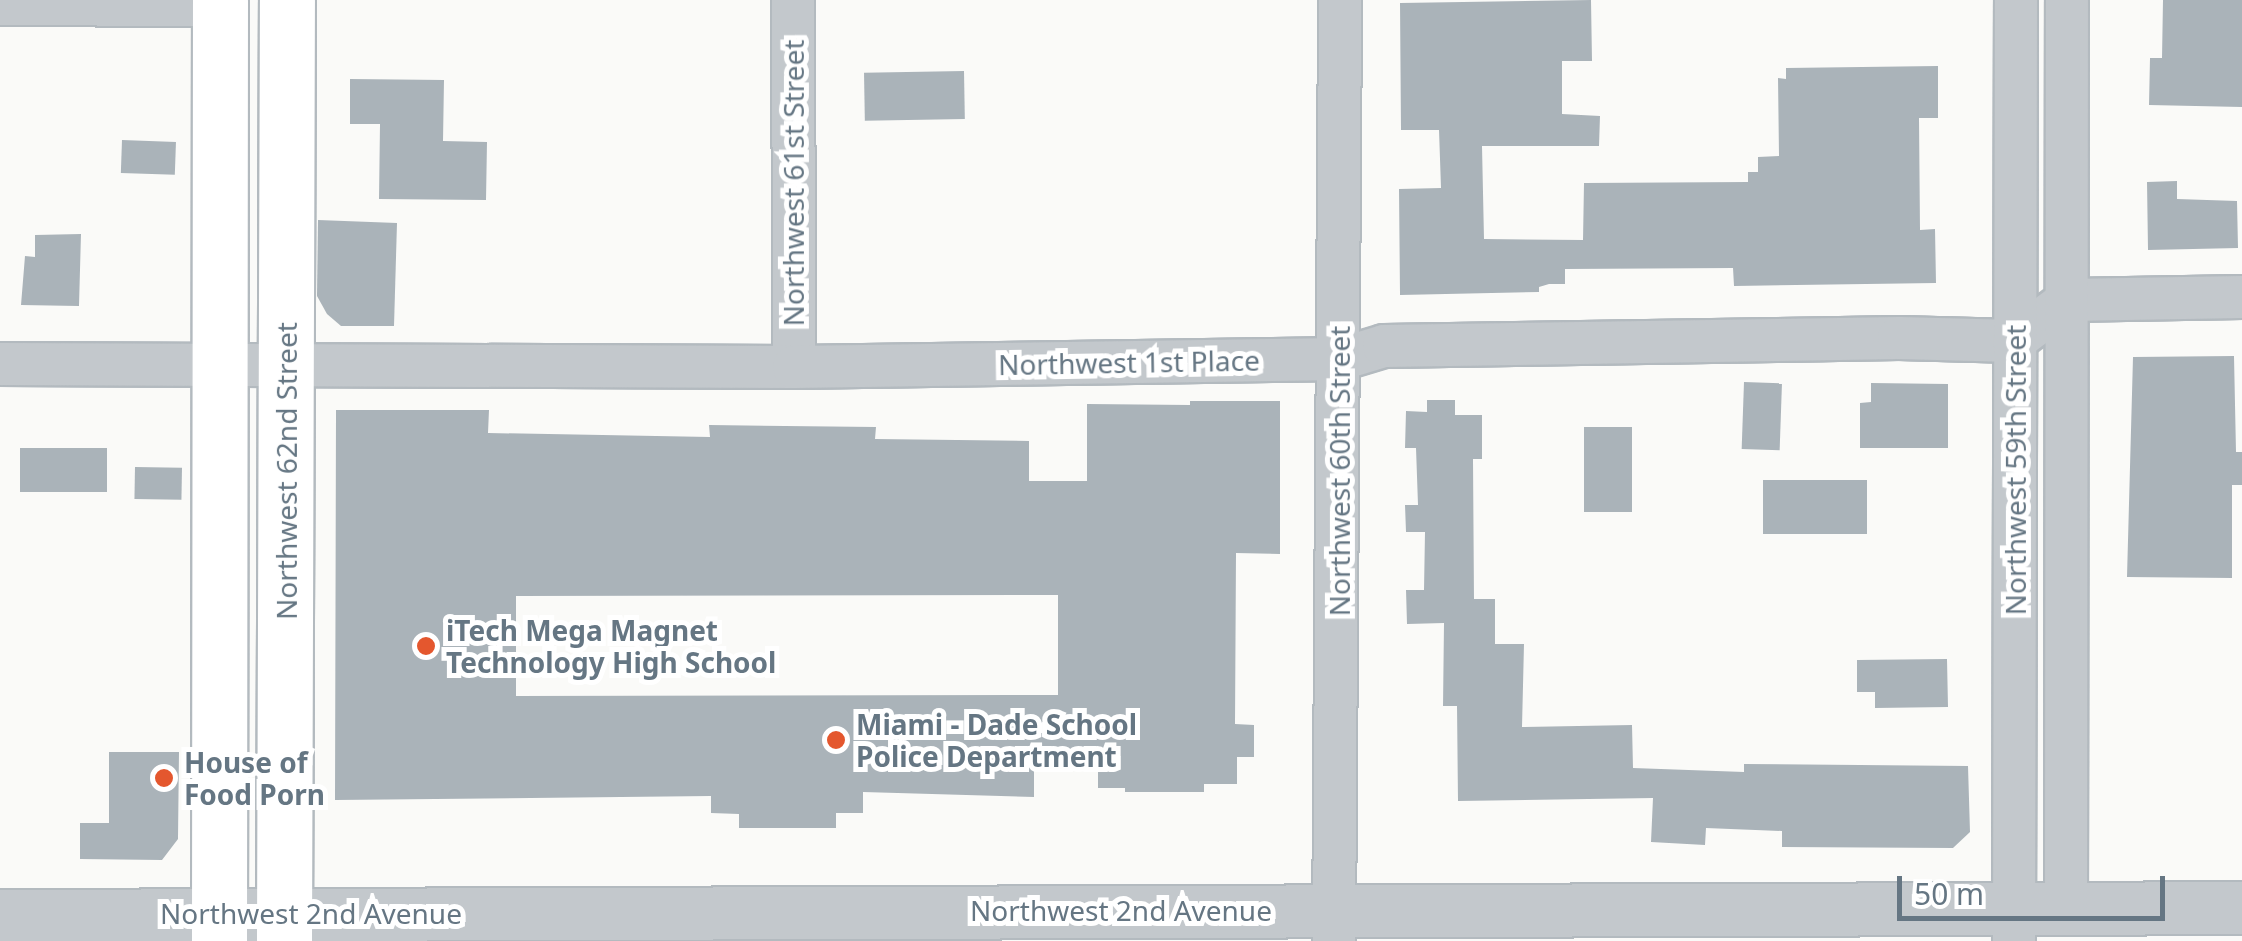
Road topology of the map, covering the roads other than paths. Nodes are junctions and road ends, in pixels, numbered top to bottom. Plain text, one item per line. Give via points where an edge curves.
1 (287, 0) edge
2 (793, 0) edge
3 (1340, 0) edge
4 (2016, 0) edge
5 (2067, 0) edge
6 (220, 2) edge
7 (0, 4) edge
8 (2242, 297) edge
9 (2068, 300) junction
10 (2014, 342) junction
11 (1340, 359) junction
12 (0, 364) edge
13 (220, 364) junction
14 (287, 365) junction
15 (794, 367) junction
16 (2066, 908) junction
17 (2242, 908) edge
18 (0, 916) edge
19 (1335, 925) edge
20 (1559, 925) edge
21 (2014, 925) edge
22 (219, 927) edge
23 (284, 927) edge

1 - 14 main road, Northwest 62nd Street
2 - 15 street, Northwest 61st Street
3 - 11 street, Northwest 60th Street
4 - 10 street, Northwest 59th Street
5 - 9 street, Northwest 59th Street
6 - 7 street
6 - 13 main road
8 - 9 street
9 - 10 street
9 - 16 street, Northwest 59th Street
10 - 11 street, Northwest 1st Place via 1384,346
10 - 21 street, Northwest 59th Street
11 - 15 street, Northwest 1st Place
11 - 19 street, Northwest 60th Street
12 - 13 street, Northwest 1st Place
13 - 14 street, Northwest 1st Place
13 - 22 main road
14 - 15 street, Northwest 1st Place
14 - 23 main road, Northwest 62nd Street
16 - 17 street, Northwest 2nd Avenue
16 - 21 street, Northwest 2nd Avenue
18 - 22 street, Northwest 2nd Avenue
19 - 20 street, Northwest 2nd Avenue
19 - 23 street, Northwest 2nd Avenue
20 - 21 street, Northwest 2nd Avenue
22 - 23 street, Northwest 2nd Avenue

